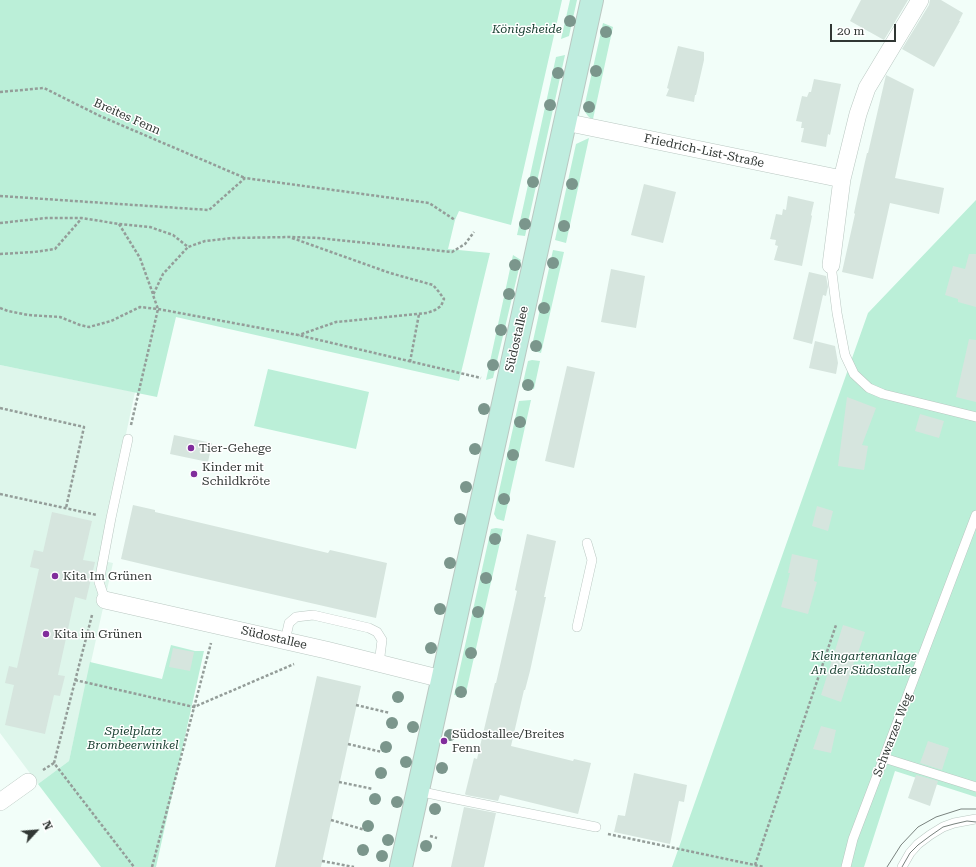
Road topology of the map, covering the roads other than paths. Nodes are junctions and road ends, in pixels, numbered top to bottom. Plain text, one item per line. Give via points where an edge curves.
1 (592, 0) edge
2 (920, 0) edge
3 (565, 122) junction
4 (842, 179) junction
5 (831, 265) joint
6 (976, 417) edge
7 (128, 439) road end
8 (976, 515) edge
9 (587, 542) dead end
10 (105, 600) joint
11 (577, 627) dead end
12 (285, 641) junction
13 (379, 664) junction
14 (442, 679) junction
15 (884, 758) junction
16 (28, 782) dead end
17 (976, 787) edge
18 (418, 791) junction
19 (0, 802) edge
20 (976, 819) edge
21 (965, 821) junction
22 (976, 825) edge
23 (596, 827) road end
24 (401, 867) edge
25 (846, 867) edge
26 (902, 867) edge

1 - 3 street, Südostallee
2 - 4 street via 867,88
3 - 4 street, Friedrich-List-Straße
3 - 14 street, Südostallee
4 - 5 street
5 - 6 lane via 845,356 854,374 868,388 883,394
7 - 10 lane via 99,582
8 - 15 lane, Schwarzer Weg
9 - 11 lane via 592,560
10 - 12 street, Südostallee
12 - 13 street, Südostallee
12 - 13 lane via 289,623 296,617 312,615 369,628 377,632 382,640
13 - 14 street, Südostallee
14 - 18 street, Südostallee
15 - 17 lane
15 - 25 lane, Schwarzer Weg via 853,839
16 - 19 street
18 - 23 lane
18 - 24 street, Südostallee
20 - 21 lane
21 - 22 lane
21 - 26 lane via 943,827 930,835 910,853

